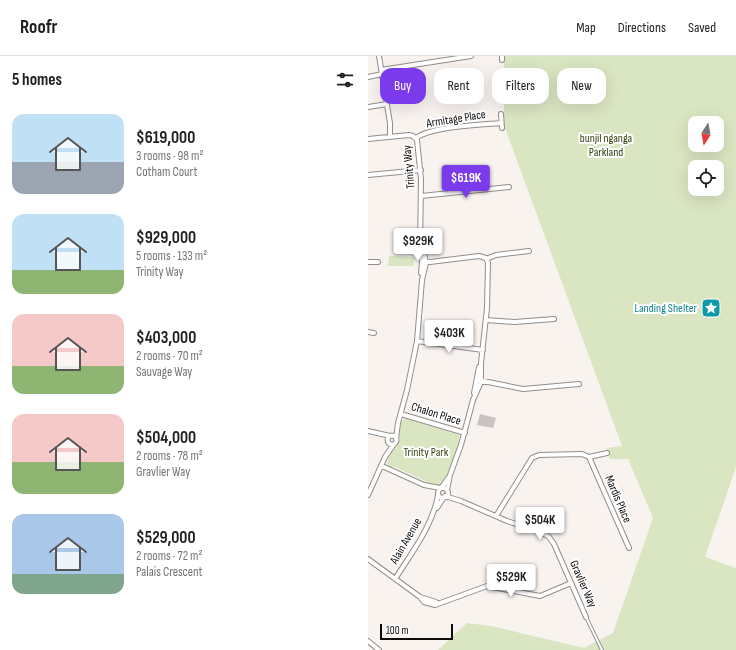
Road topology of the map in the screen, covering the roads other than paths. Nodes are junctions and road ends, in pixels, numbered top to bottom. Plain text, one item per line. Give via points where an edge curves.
1 (379, 56) edge
2 (471, 56) edge
3 (381, 68) edge
4 (404, 68) edge
5 (380, 73) edge
6 (368, 77) edge
7 (387, 104) joint
8 (368, 107) edge
9 (501, 114) dead end
10 (500, 123) junction
11 (502, 128) dead end
12 (392, 137) junction
13 (416, 138) junction
14 (368, 139) edge
15 (420, 170) junction
16 (368, 175) edge
17 (509, 187) dead end
18 (421, 196) junction
19 (529, 251) dead end
20 (486, 259) junction
21 (425, 261) junction
22 (368, 262) edge
23 (378, 262) dead end
24 (554, 319) dead end
25 (486, 320) junction
26 (368, 332) edge
27 (374, 333) dead end
28 (417, 341) junction
29 (483, 350) junction
30 (480, 381) junction
31 (579, 384) dead end
32 (401, 414) junction
33 (398, 423) junction
34 (370, 432) edge
35 (465, 433) junction
36 (390, 436) junction
37 (396, 439) junction
38 (388, 442) junction
39 (394, 444) junction
40 (607, 453) dead end
41 (589, 457) junction
42 (386, 458) junction
43 (382, 466) junction
44 (450, 475) junction
45 (424, 485) junction
46 (440, 488) junction
47 (447, 491) junction
48 (438, 494) junction
49 (368, 495) edge
50 (445, 497) junction
51 (461, 501) junction
52 (434, 512) junction
53 (496, 516) junction
54 (629, 548) dead end
55 (368, 559) edge
56 (395, 579) junction
57 (571, 583) junction
58 (586, 617) joint
59 (368, 641) edge
60 (379, 650) edge
61 (602, 650) edge

1 - 3 street
2 - 4 street
5 - 6 street
7 - 8 street
7 - 12 street
9 - 10 street, Armitage Place
10 - 11 street, Armitage Place
10 - 13 street, Armitage Place via 442,130
12 - 13 street, Trinity Way via 409,135
12 - 14 street, Trinity Way
13 - 15 street, Trinity Way
15 - 16 street
15 - 18 street, Trinity Way
17 - 18 street
18 - 21 street, Trinity Way
19 - 20 street via 496,255
20 - 21 street via 479,256
20 - 25 street
21 - 28 street, Trinity Way via 420,272 422,280
22 - 23 street
24 - 25 street via 516,322
25 - 29 street
26 - 27 street
28 - 29 street
28 - 32 street, Trinity Way
29 - 30 street
30 - 31 street via 527,389
30 - 35 street
32 - 33 street, Trinity Way
32 - 35 street, Chalon Place
33 - 36 street, Trinity Way
33 - 37 street, Trinity Way
34 - 36 street
34 - 38 street
35 - 44 street
36 - 37 street
36 - 38 street, Trinity Way
37 - 39 street, Trinity Way
38 - 39 street
38 - 42 street
39 - 42 street
40 - 41 street
41 - 53 street via 582,454 539,455 532,458
41 - 54 street, Mardis Place
42 - 43 street
43 - 45 street
43 - 49 street
44 - 46 street
44 - 47 street
45 - 46 street
45 - 48 street
46 - 47 street, Gravlier Way
46 - 48 street, Alain Avenue
47 - 50 street, Alain Avenue
47 - 51 street, Gravlier Way
48 - 50 street, Gravlier Way
48 - 52 street, Alain Avenue
50 - 51 street, Gravlier Way
50 - 52 street, Alain Avenue
51 - 53 street, Gravlier Way
52 - 56 street, Alain Avenue
53 - 57 street, Gravlier Way via 549,537
55 - 56 street
56 - 57 street via 420,597 433,602 444,601 484,586 540,596
57 - 58 street, Gravlier Way
58 - 61 lane
59 - 60 street

